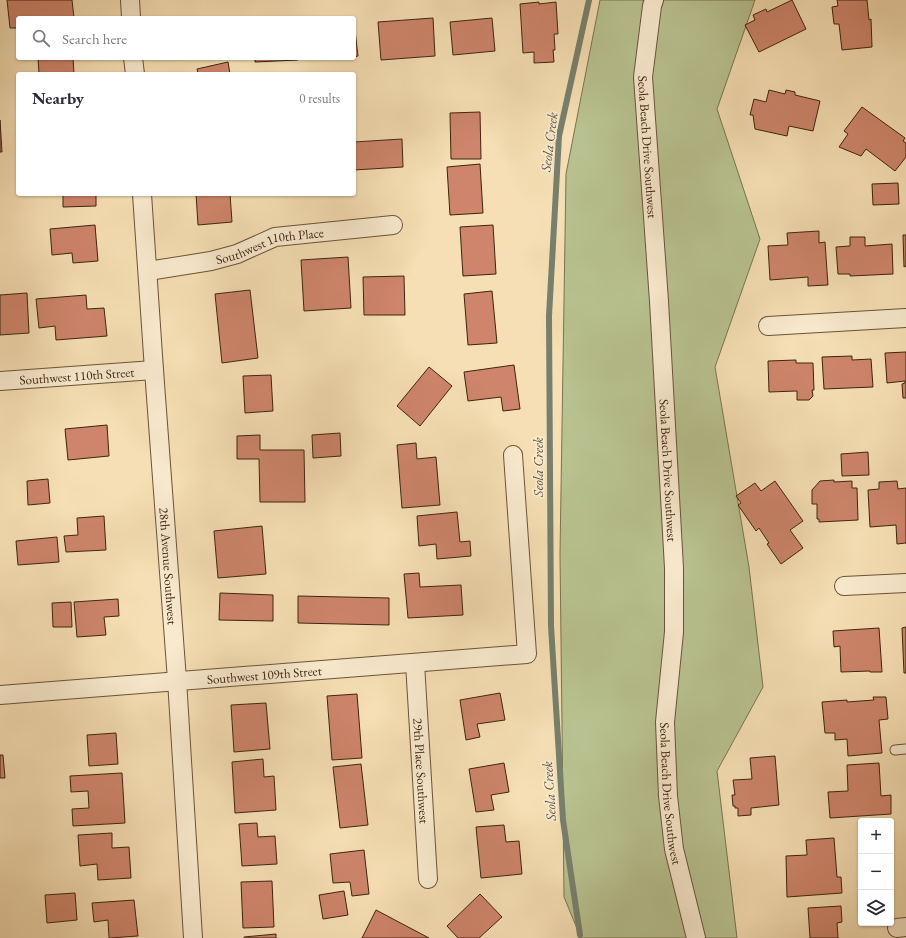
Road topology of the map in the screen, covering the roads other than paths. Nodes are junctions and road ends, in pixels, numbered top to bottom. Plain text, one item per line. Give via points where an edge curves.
1 (130, 0) edge
2 (654, 0) edge
3 (131, 16) edge
4 (134, 60) edge
5 (134, 72) edge
6 (142, 196) edge
7 (393, 225) dead end
8 (148, 271) junction
9 (906, 318) edge
10 (768, 326) dead end
11 (154, 370) junction
12 (0, 381) edge
13 (513, 455) dead end
14 (906, 583) edge
15 (844, 586) dead end
16 (415, 663) junction
17 (177, 680) junction
18 (0, 695) edge
19 (896, 750) dead end
20 (906, 750) edge
21 (428, 879) dead end
22 (193, 938) edge
23 (696, 938) edge

1 - 3 street
2 - 23 street, Seola Beach Drive Southwest via 644,77 674,568 674,632 665,722 674,849
4 - 5 street
6 - 8 street, 28th Avenue Southwest
7 - 8 street, Southwest 110th Place via 275,237 237,254 211,261
8 - 11 street, 28th Avenue Southwest
9 - 10 street
11 - 12 street, Southwest 110th Street
11 - 17 street, 28th Avenue Southwest
13 - 16 street, Southwest 109th Street via 528,654
14 - 15 street
16 - 17 street, Southwest 109th Street
16 - 21 street, 29th Place Southwest
17 - 18 street, Southwest 109th Street
17 - 22 street, 28th Avenue Southwest
19 - 20 lane

